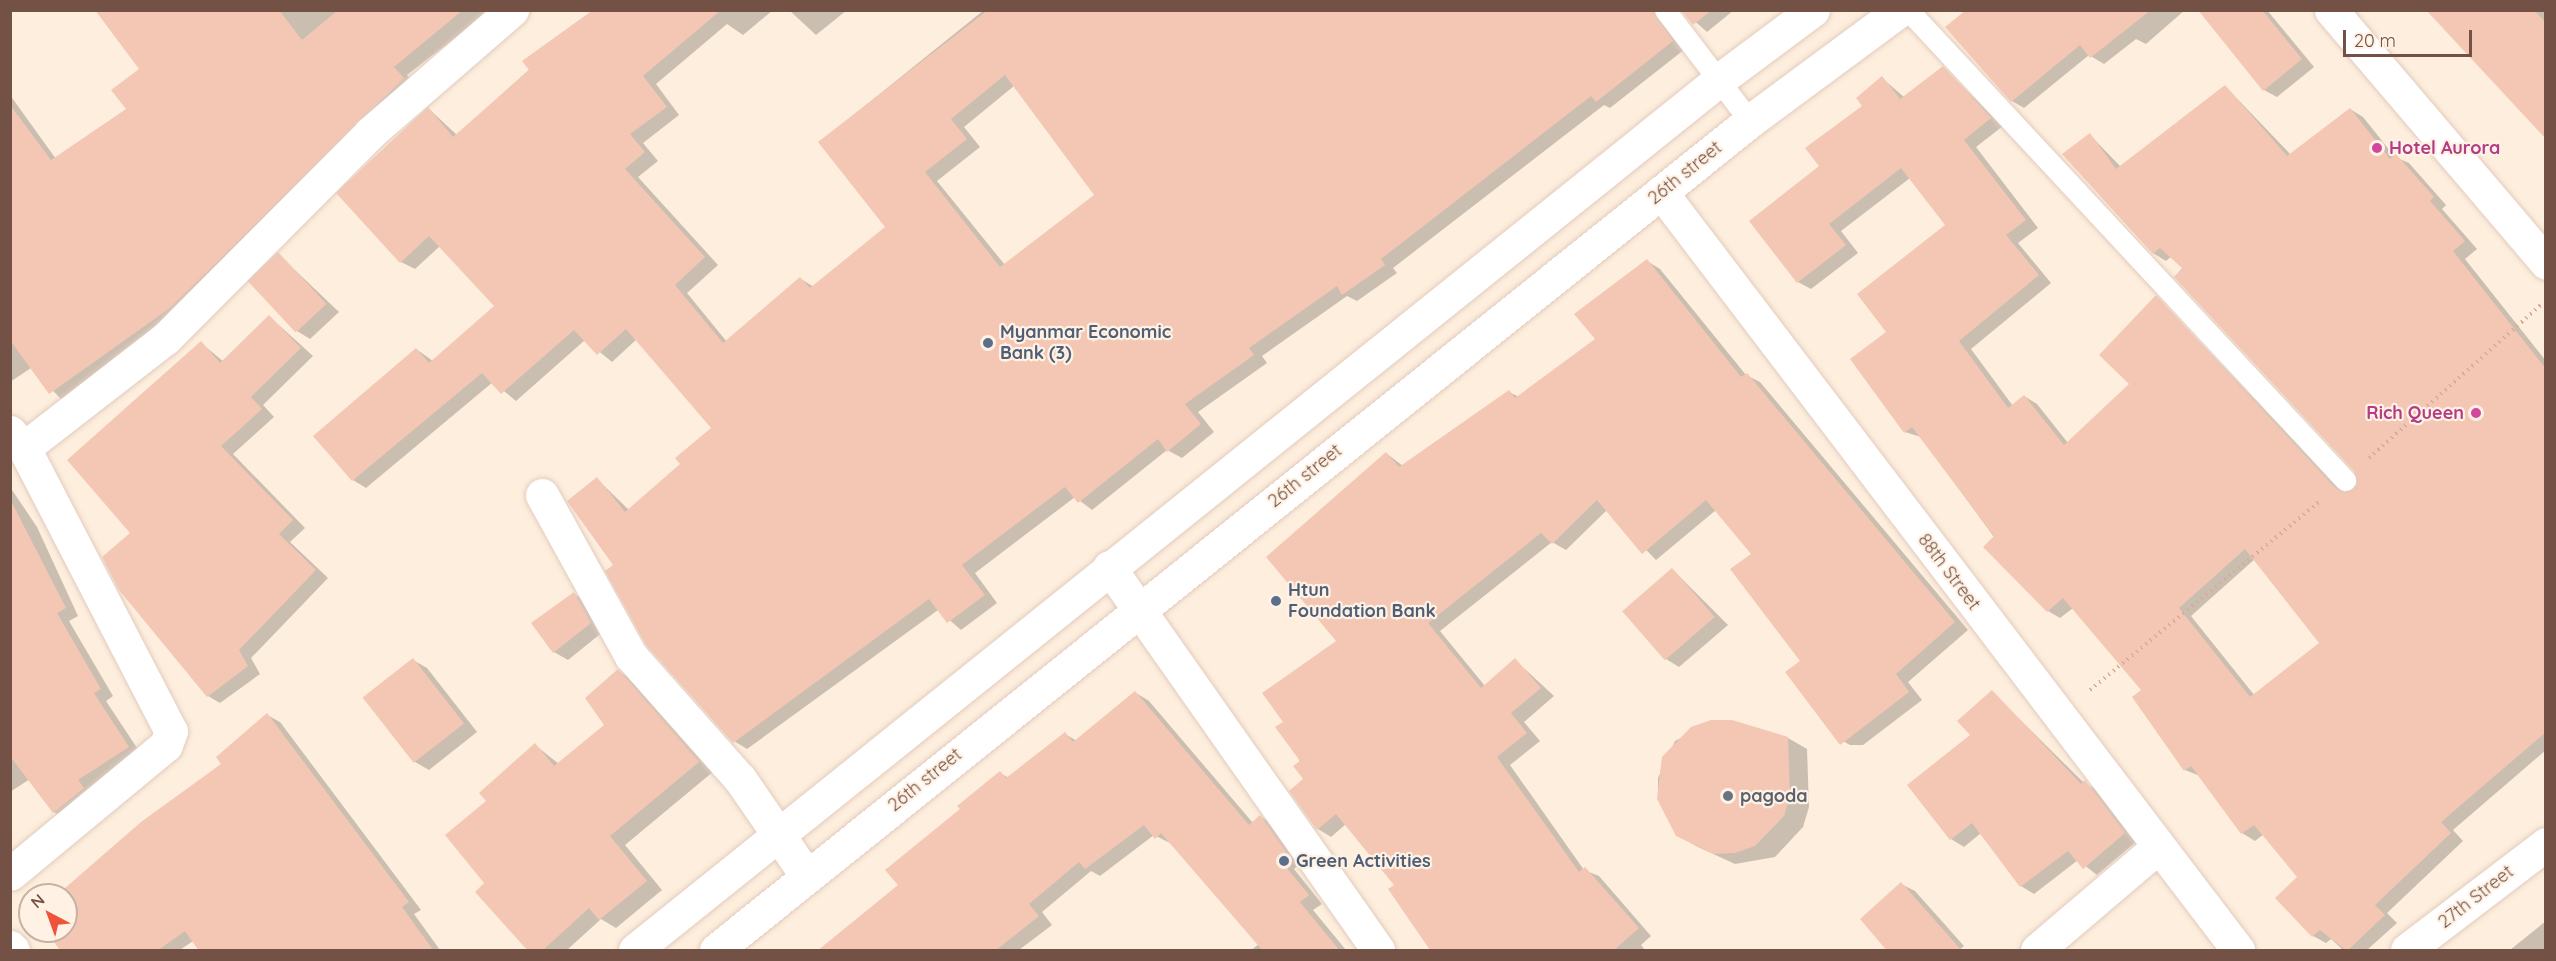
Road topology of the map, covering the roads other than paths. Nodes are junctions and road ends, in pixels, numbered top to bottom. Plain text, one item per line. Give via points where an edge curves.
1 (512, 10) edge
2 (1665, 10) edge
3 (1813, 10) edge
4 (1900, 10) edge
5 (1908, 10) edge
6 (2331, 10) edge
7 (1719, 80) junction
8 (1750, 121) junction
9 (1661, 192) junction
10 (2539, 244) edge
11 (17, 440) edge
12 (2345, 480) road end
13 (542, 495) dead end
14 (1109, 567) junction
15 (1140, 607) junction
16 (777, 833) junction
17 (2546, 844) edge
18 (2157, 848) junction
19 (10, 874) edge
20 (806, 875) junction
21 (10, 947) edge
22 (13, 951) edge
23 (635, 951) edge
24 (716, 951) edge
25 (1378, 951) edge
26 (2037, 951) edge
27 (2238, 951) edge
28 (2407, 951) edge

1 - 11 street via 370,133 166,338
2 - 7 lane
3 - 7 street
4 - 8 street, 26th street
5 - 12 lane
6 - 10 street
7 - 8 lane
7 - 14 street
8 - 9 street, 26th street
9 - 15 street, 26th street
9 - 18 street, 88th Street
11 - 19 street via 171,731 166,745
13 - 16 street via 631,656 740,779
14 - 15 street
14 - 16 street
15 - 20 street, 26th street
15 - 25 street
16 - 20 street
16 - 23 street
17 - 28 street, 27th Street
18 - 26 street
18 - 27 street, 88th Street
20 - 24 street, 26th street
21 - 22 street

